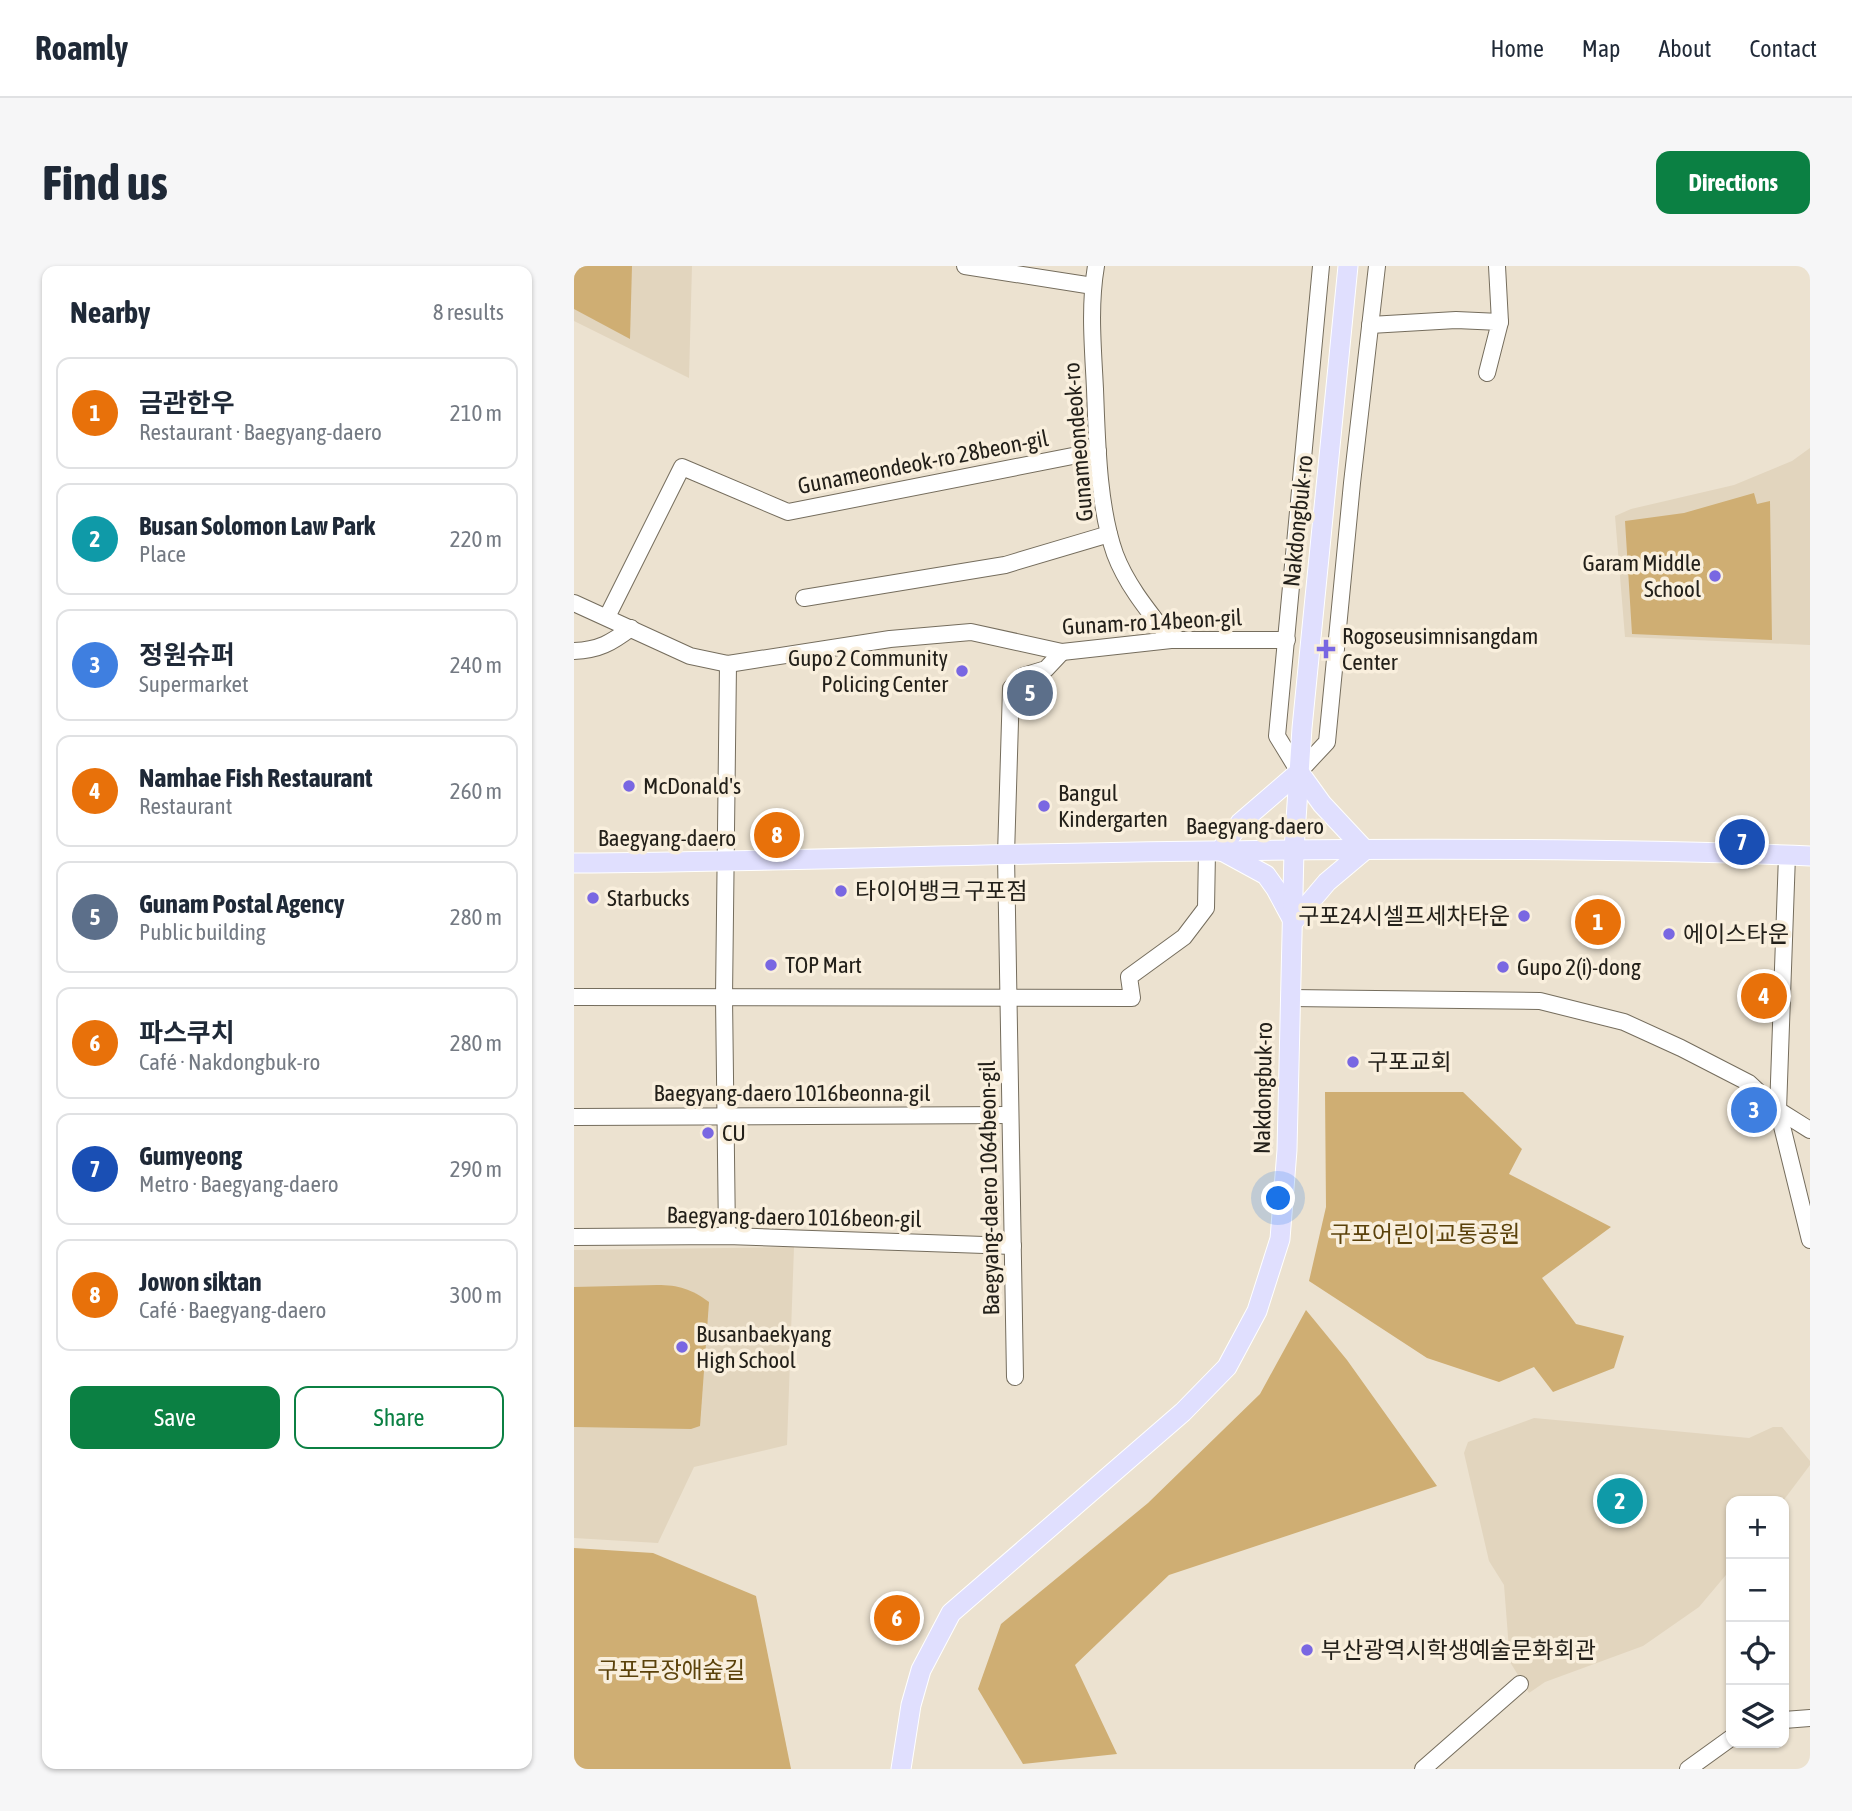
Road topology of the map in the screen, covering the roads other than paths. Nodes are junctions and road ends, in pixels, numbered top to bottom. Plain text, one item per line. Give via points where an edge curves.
1 (965, 266) edge
2 (1096, 266) edge
3 (1321, 266) edge
4 (1348, 266) edge
5 (1377, 266) edge
6 (1497, 266) edge
7 (1093, 286) junction
8 (1500, 322) junction
9 (1370, 325) junction
10 (1487, 373) dead end
11 (1098, 450) junction
12 (1109, 534) junction
13 (804, 598) dead end
14 (574, 603) edge
15 (607, 617) junction
16 (631, 628) junction
17 (1171, 640) junction
18 (1287, 640) junction
19 (574, 651) edge
20 (1062, 652) junction
21 (728, 664) junction
22 (1299, 772) junction
23 (1294, 849) junction
24 (1365, 850) junction
25 (1214, 851) junction
26 (1803, 853) edge
27 (1006, 855) junction
28 (725, 862) junction
29 (574, 863) edge
30 (1294, 921) junction
31 (574, 997) edge
32 (724, 998) junction
33 (1009, 998) junction
34 (1290, 998) junction
35 (1778, 1110) junction
36 (1010, 1115) junction
37 (726, 1116) junction
38 (574, 1118) edge
39 (1810, 1130) edge
40 (727, 1236) junction
41 (574, 1237) edge
42 (1810, 1240) edge
43 (1013, 1247) junction
44 (1015, 1377) dead end
45 (1520, 1684) dead end
46 (1810, 1718) edge
47 (1789, 1720) edge
48 (1726, 1742) edge
49 (901, 1769) edge
50 (1423, 1769) edge
51 (1688, 1769) edge

1 - 7 street
2 - 7 street, Gunameondeok-ro
3 - 18 street
4 - 22 main road, Nakdongbuk-ro
5 - 9 street
6 - 8 street
7 - 11 street, Gunameondeok-ro
8 - 9 street
8 - 10 street
9 - 22 street via 1327,742
11 - 12 street, Gunameondeok-ro
11 - 15 street, Gunameondeok-ro 28beon-gil via 789,512 682,467
12 - 13 street via 1005,565
12 - 17 street, Gunameondeok-ro via 1126,576
14 - 15 street, Gunam-ro 14beon-gil
15 - 16 street, Gunam-ro 14beon-gil
16 - 19 street via 601,647
16 - 21 street, Gunam-ro 14beon-gil via 690,656
17 - 18 street, Gunam-ro 14beon-gil
17 - 20 street, Gunam-ro 14beon-gil
18 - 22 street via 1277,736
20 - 21 street, Gunam-ro 14beon-gil via 971,632 882,640
20 - 27 street, Baegyang-daero 1064beon-gil via 1046,669 1023,676 1011,688
21 - 28 street
22 - 23 main road, Nakdongbuk-ro
22 - 24 main road
22 - 25 main road
23 - 24 main road, Baegyang-daero
23 - 25 main road, Baegyang-daero
23 - 30 main road, Nakdongbuk-ro
24 - 26 main road, Baegyang-daero
24 - 30 main road via 1327,882
25 - 27 main road, Baegyang-daero
25 - 30 main road via 1266,875
25 - 33 street via 1206,908 1184,937 1129,977 1132,998
26 - 35 street
27 - 28 main road, Baegyang-daero
27 - 33 street, Baegyang-daero 1064beon-gil
28 - 29 main road, Baegyang-daero
28 - 32 street
30 - 34 main road, Nakdongbuk-ro
31 - 32 street
32 - 33 street
32 - 37 street
33 - 36 street, Baegyang-daero 1064beon-gil
34 - 35 street via 1540,1001 1624,1022 1681,1048 1749,1083
34 - 49 main road, Nakdongbuk-ro via 1280,1239 1257,1311 1227,1367 1183,1412 951,1613 921,1670
35 - 39 street
35 - 42 street
36 - 37 street, Baegyang-daero 1016beonna-gil
36 - 43 street, Baegyang-daero 1064beon-gil
37 - 38 street, Baegyang-daero 1016beonna-gil
37 - 40 street
40 - 41 street, Baegyang-daero 1016beon-gil
40 - 43 street, Baegyang-daero 1016beon-gil
43 - 44 street, Baegyang-daero 1064beon-gil
45 - 50 street
46 - 47 street
48 - 51 street

